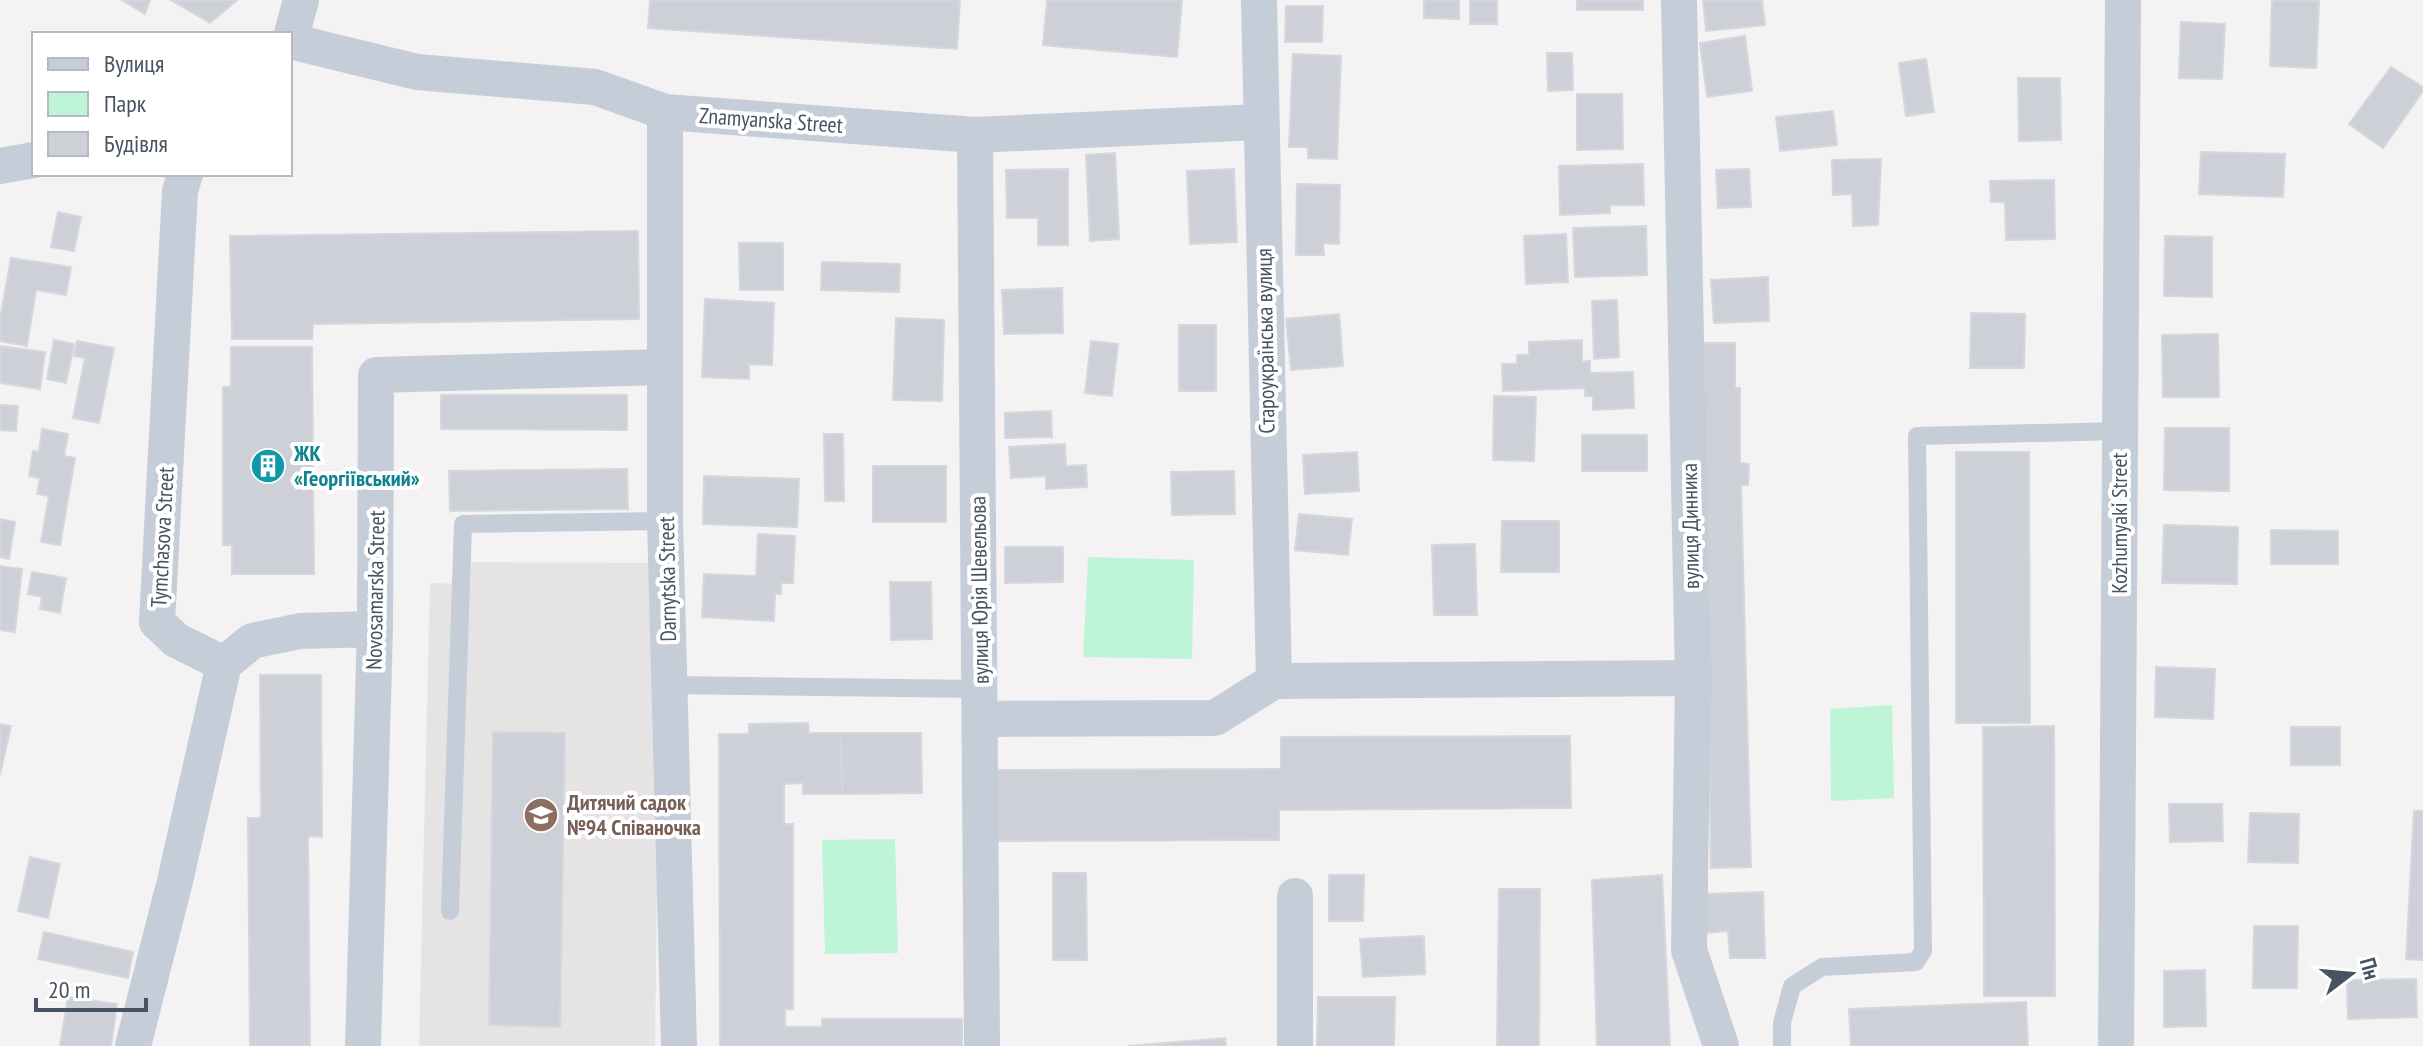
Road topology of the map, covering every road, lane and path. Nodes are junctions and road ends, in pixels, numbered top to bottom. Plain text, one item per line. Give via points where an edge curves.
1 (301, 0) edge
2 (1259, 0) edge
3 (1679, 0) edge
4 (2123, 0) edge
5 (292, 34) edge
6 (292, 41) edge
7 (665, 112) junction
8 (1259, 122) junction
9 (975, 135) junction
10 (32, 160) edge
11 (0, 166) edge
12 (184, 176) edge
13 (664, 367) junction
14 (2120, 431) junction
15 (665, 521) junction
16 (375, 629) junction
17 (224, 664) junction
18 (1693, 678) junction
19 (1274, 681) junction
20 (670, 685) junction
21 (980, 704) junction
22 (1295, 896) dead end
23 (450, 911) dead end
24 (133, 1046) edge
25 (363, 1046) edge
26 (679, 1046) edge
27 (982, 1046) edge
28 (1295, 1046) edge
29 (1721, 1046) edge
30 (1782, 1046) edge
31 (2116, 1046) edge

1 - 5 street
2 - 8 street, Староукраїнська вулиця
3 - 18 street, вулиця Динника
4 - 14 street, Kozhumyaki Street
6 - 7 street, Znamyanska Street via 417,72 595,87
7 - 9 street, Znamyanska Street
7 - 13 street, Darnytska Street
8 - 9 street, Znamyanska Street
8 - 19 street, Староукраїнська вулиця
9 - 21 street, вулиця Юрія Шевельова
10 - 11 street
12 - 17 street, Tymchasova Street via 157,622 176,640
13 - 15 street, Darnytska Street
13 - 16 street, Novosamarska Street via 376,375
14 - 30 lane via 1917,436 1923,951 1916,962 1822,967 1792,986
14 - 31 street, Kozhumyaki Street
15 - 20 street, Darnytska Street
15 - 23 lane via 463,524
16 - 17 street via 300,631 252,641
16 - 25 street, Novosamarska Street
17 - 24 street
18 - 19 street
18 - 29 street, вулиця Динника via 1689,950
19 - 21 street via 1215,718
20 - 21 lane
20 - 26 street, Darnytska Street
21 - 27 street, вулиця Юрія Шевельова
22 - 28 street

